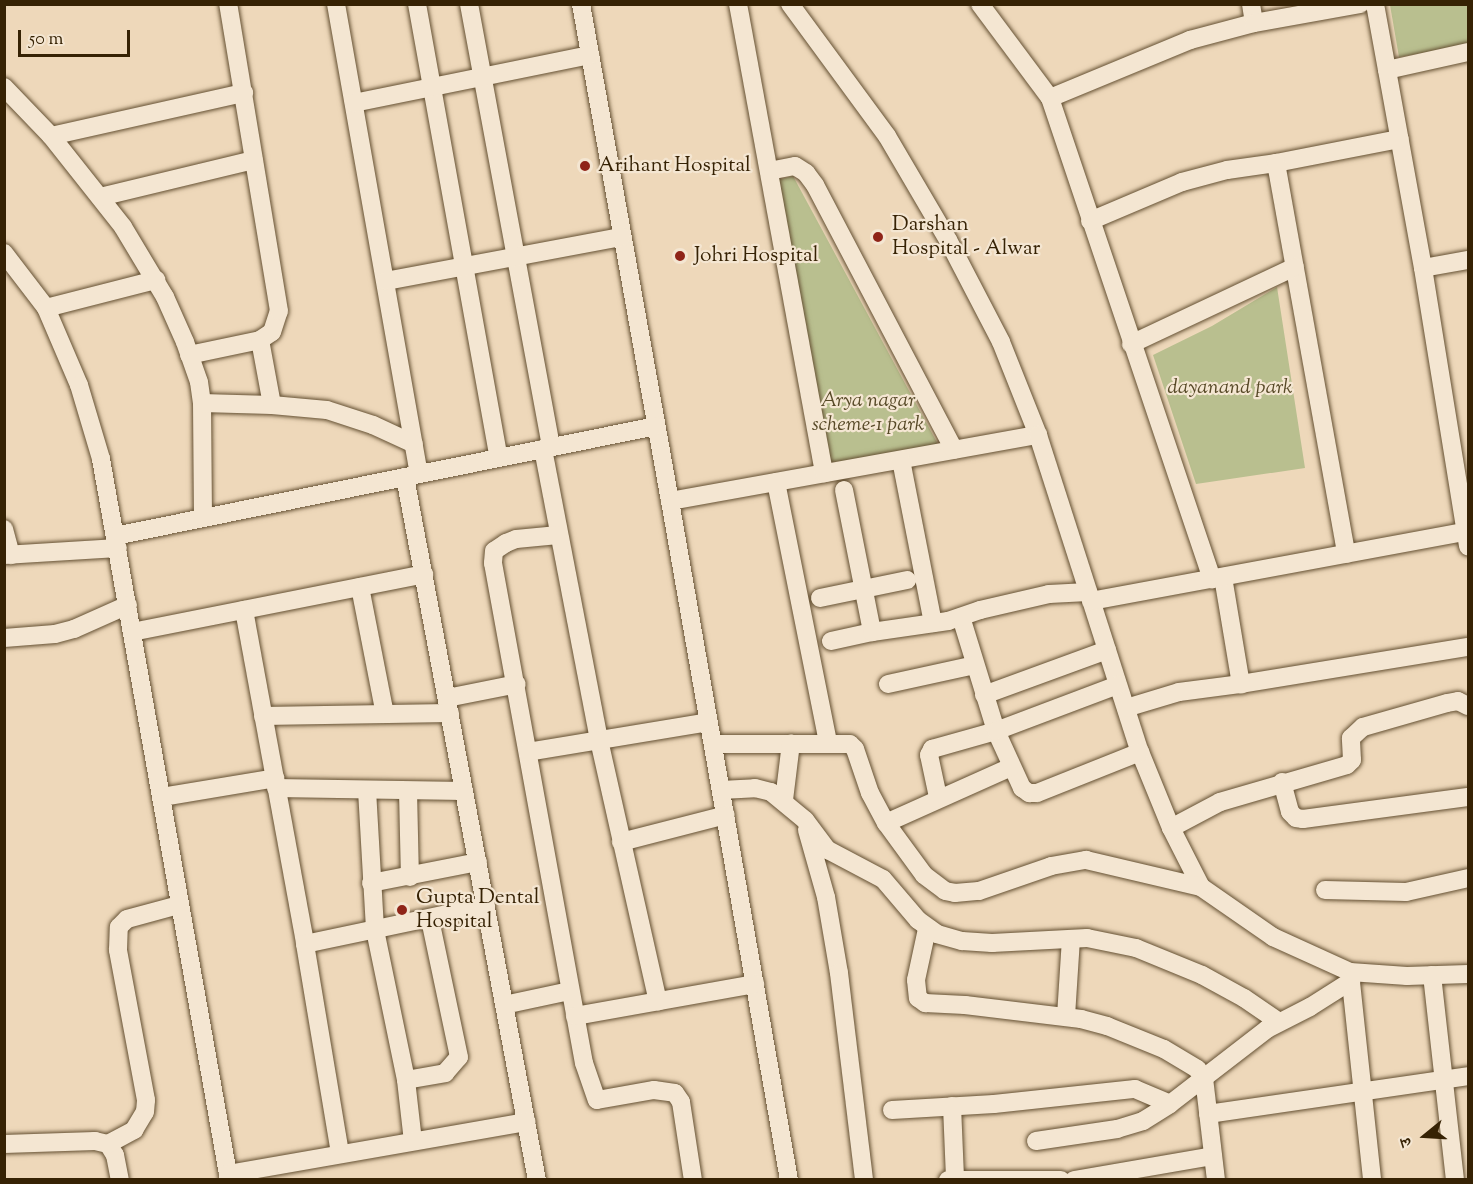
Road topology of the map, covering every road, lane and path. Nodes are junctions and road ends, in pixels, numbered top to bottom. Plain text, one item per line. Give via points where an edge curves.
1 (228, 4) edge
2 (336, 4) edge
3 (417, 4) edge
4 (469, 4) edge
5 (581, 4) edge
6 (738, 4) edge
7 (790, 4) edge
8 (980, 4) edge
9 (1251, 4) edge
10 (1360, 4) edge
11 (1375, 4) edge
12 (1254, 23) junction
13 (1468, 52) edge
14 (590, 56) junction
15 (1387, 70) junction
16 (483, 77) junction
17 (4, 87) edge
18 (432, 87) junction
19 (244, 93) junction
20 (1050, 98) junction
21 (354, 103) junction
22 (51, 136) junction
23 (1400, 139) junction
24 (254, 160) junction
25 (1276, 163) junction
26 (769, 171) junction
27 (100, 197) junction
28 (1089, 221) junction
29 (622, 237) junction
30 (4, 253) edge
31 (516, 256) junction
32 (1468, 260) edge
33 (465, 266) junction
34 (1295, 267) junction
35 (1423, 268) junction
36 (156, 280) junction
37 (386, 281) junction
38 (46, 309) junction
39 (260, 340) junction
40 (1131, 344) junction
41 (189, 355) junction
42 (202, 403) junction
43 (272, 405) junction
44 (656, 426) junction
45 (1038, 435) junction
46 (414, 444) junction
47 (547, 448) junction
48 (954, 450) junction
49 (499, 458) junction
50 (902, 460) junction
51 (824, 473) junction
52 (412, 475) junction
53 (776, 482) junction
54 (844, 490) dead end
55 (669, 501) junction
56 (203, 518) junction
57 (4, 529) edge
58 (558, 535) junction
59 (1468, 536) edge
60 (116, 542) junction
61 (1346, 554) junction
62 (8, 555) edge
63 (424, 574) junction
64 (1217, 578) junction
65 (907, 580) dead end
66 (360, 587) junction
67 (863, 589) junction
68 (1090, 596) junction
69 (820, 598) dead end
70 (128, 605) junction
71 (244, 610) junction
72 (961, 617) junction
73 (933, 623) junction
74 (132, 632) junction
75 (872, 632) junction
76 (4, 638) edge
77 (831, 641) dead end
78 (1468, 647) edge
79 (1107, 650) junction
80 (975, 665) junction
81 (517, 684) junction
82 (888, 684) dead end
83 (1241, 684) junction
84 (1118, 685) junction
85 (984, 695) junction
86 (448, 705) junction
87 (1468, 706) edge
88 (1126, 708) junction
89 (385, 714) junction
90 (263, 716) junction
91 (709, 722) junction
92 (996, 730) junction
93 (599, 740) junction
94 (828, 742) junction
95 (791, 743) junction
96 (713, 744) junction
97 (528, 752) junction
98 (1140, 752) junction
99 (1011, 767) junction
100 (1282, 782) junction
101 (275, 783) junction
102 (367, 789) junction
103 (721, 790) junction
104 (408, 791) junction
105 (464, 792) junction
106 (162, 797) junction
107 (938, 797) junction
108 (1468, 797) edge
109 (784, 800) junction
110 (726, 814) junction
111 (805, 820) junction
112 (886, 823) junction
113 (1171, 828) junction
114 (621, 842) junction
115 (478, 862) junction
116 (410, 877) junction
117 (1468, 878) edge
118 (371, 883) junction
119 (1201, 887) junction
120 (1325, 890) dead end
121 (179, 905) junction
122 (486, 906) junction
123 (430, 919) junction
124 (927, 929) junction
125 (375, 930) junction
126 (1071, 939) junction
127 (305, 944) junction
128 (1468, 974) edge
129 (1432, 975) junction
130 (1350, 976) junction
131 (755, 984) junction
132 (570, 991) junction
133 (658, 1001) junction
134 (504, 1005) junction
135 (575, 1016) junction
136 (1065, 1016) junction
137 (1280, 1022) junction
138 (1468, 1076) edge
139 (1204, 1078) junction
140 (1443, 1078) junction
141 (406, 1080) junction
142 (1363, 1091) junction
143 (1170, 1104) junction
144 (951, 1106) junction
145 (892, 1110) dead end
146 (1208, 1114) junction
147 (526, 1122) junction
148 (413, 1141) junction
149 (1035, 1141) dead end
150 (4, 1144) edge
151 (108, 1144) junction
152 (340, 1153) junction
153 (1213, 1156) junction
154 (228, 1177) edge
155 (120, 1179) edge
156 (537, 1179) edge
157 (693, 1179) edge
158 (789, 1179) edge
159 (864, 1179) edge
160 (948, 1179) edge
161 (955, 1179) edge
162 (1061, 1179) edge
163 (1081, 1179) edge
164 (1216, 1179) edge
165 (1372, 1179) edge
166 (1455, 1179) edge

1 - 19 street
2 - 21 street
3 - 18 street
4 - 16 street
5 - 14 street
6 - 26 street
7 - 45 street via 870,111 924,196 1000,342
8 - 20 street
9 - 12 street
10 - 12 street
11 - 15 street
12 - 20 street via 1171,47
13 - 15 street
14 - 16 street
14 - 29 street
15 - 23 street
16 - 18 street
16 - 31 street
17 - 22 street
18 - 21 street
18 - 33 street
19 - 22 street
19 - 24 street
20 - 28 street
21 - 37 street
22 - 27 street
23 - 25 street
23 - 35 street
24 - 27 street
24 - 39 street via 279,311 272,332
25 - 28 street via 1182,182
25 - 34 street
26 - 48 street via 795,166 814,185
26 - 51 street
27 - 36 street
28 - 40 street
29 - 31 street
29 - 44 street
30 - 38 street
31 - 33 street
31 - 47 street
32 - 35 street
33 - 37 street
33 - 49 street
34 - 40 street
34 - 61 street
35 - 59 street
36 - 38 street
36 - 41 street
37 - 46 street
38 - 60 street via 79,385 101,459
39 - 41 street
39 - 43 street
40 - 64 street
41 - 42 street
42 - 43 street
42 - 56 street
43 - 46 street via 338,413 373,424
44 - 47 street
44 - 55 street
45 - 48 street
45 - 68 street
46 - 52 street
47 - 49 street
47 - 58 street
48 - 50 street
49 - 52 street
50 - 51 street
50 - 73 street
51 - 53 street
52 - 56 street
52 - 63 street
53 - 55 street
53 - 94 street
54 - 67 street
55 - 91 street
56 - 60 street
57 - 62 street
58 - 81 street via 516,539 494,551
58 - 93 street
59 - 61 street
60 - 62 street
60 - 70 street
61 - 64 street
63 - 66 street
63 - 86 street
64 - 68 street
64 - 83 street
65 - 67 street
66 - 71 street
66 - 89 street
67 - 69 street
67 - 75 street
68 - 72 street via 1049,594
68 - 79 street
70 - 74 street
70 - 76 street via 74,629
71 - 74 street
71 - 90 street
72 - 73 street
72 - 80 street
73 - 75 street
74 - 106 street
75 - 77 street
78 - 83 street
79 - 84 street
79 - 85 street
80 - 82 street
80 - 85 street
81 - 86 street
81 - 97 street
83 - 88 street via 1179,692
84 - 88 street
84 - 92 street
85 - 92 street
86 - 89 street
86 - 105 street
87 - 100 street via 1458,701 1447,703 1363,728 1351,738 1352,760 1347,765
88 - 98 street
89 - 90 street
90 - 101 street
91 - 93 street
91 - 96 street
92 - 99 street
92 - 107 street via 932,748 929,755
93 - 97 street
93 - 114 street
94 - 95 street
94 - 112 street via 843,742 855,749 870,793
95 - 96 street
95 - 109 street
96 - 103 street
97 - 132 street
98 - 99 street via 1036,793 1022,788
98 - 113 street
99 - 107 street
100 - 108 street via 1290,812 1304,819
100 - 113 street via 1220,802
101 - 102 street
101 - 106 street
101 - 127 street
102 - 104 street
102 - 118 street
103 - 109 street via 764,789
103 - 110 street
104 - 105 street
104 - 116 street
105 - 115 street
106 - 121 street
107 - 112 street
109 - 111 street
110 - 114 street
110 - 131 street
111 - 124 street via 828,850 883,879
111 - 159 street via 830,917
112 - 119 street via 924,875 935,886 955,893 978,891 1051,866 1086,860
113 - 119 street
114 - 133 street
115 - 116 street
115 - 122 street
116 - 118 street
117 - 120 street via 1406,892
118 - 125 street
119 - 130 street via 1273,937
121 - 151 street via 128,919 119,927 117,950 146,1100 145,1112 134,1130
121 - 154 street
122 - 123 street
122 - 134 street
123 - 125 street
123 - 141 street via 459,1057 445,1073
124 - 126 street via 949,939 975,942
124 - 136 street via 916,980 918,998 924,1003
125 - 127 street
125 - 141 street
126 - 136 street
126 - 137 street via 1105,941 1173,962 1244,998
127 - 152 street
128 - 129 street
129 - 130 street
129 - 140 street
130 - 137 street via 1319,1002
130 - 142 street
131 - 133 street
131 - 158 street
132 - 134 street
132 - 135 street
133 - 135 street
134 - 147 street
135 - 157 street via 584,1063 597,1100 654,1090 675,1093 681,1102
136 - 139 street via 1107,1026 1164,1049 1187,1060
137 - 139 street
138 - 140 street
139 - 143 street
139 - 146 street
140 - 142 street
140 - 166 street
141 - 148 street
142 - 146 street
142 - 165 street
143 - 144 street via 1135,1089
143 - 149 street via 1131,1126
144 - 145 street
144 - 161 street
146 - 153 street
147 - 148 street
147 - 156 street
148 - 152 street
150 - 151 street
151 - 155 street via 115,1155
152 - 154 street
153 - 163 street
153 - 164 street
160 - 161 street
161 - 162 street

